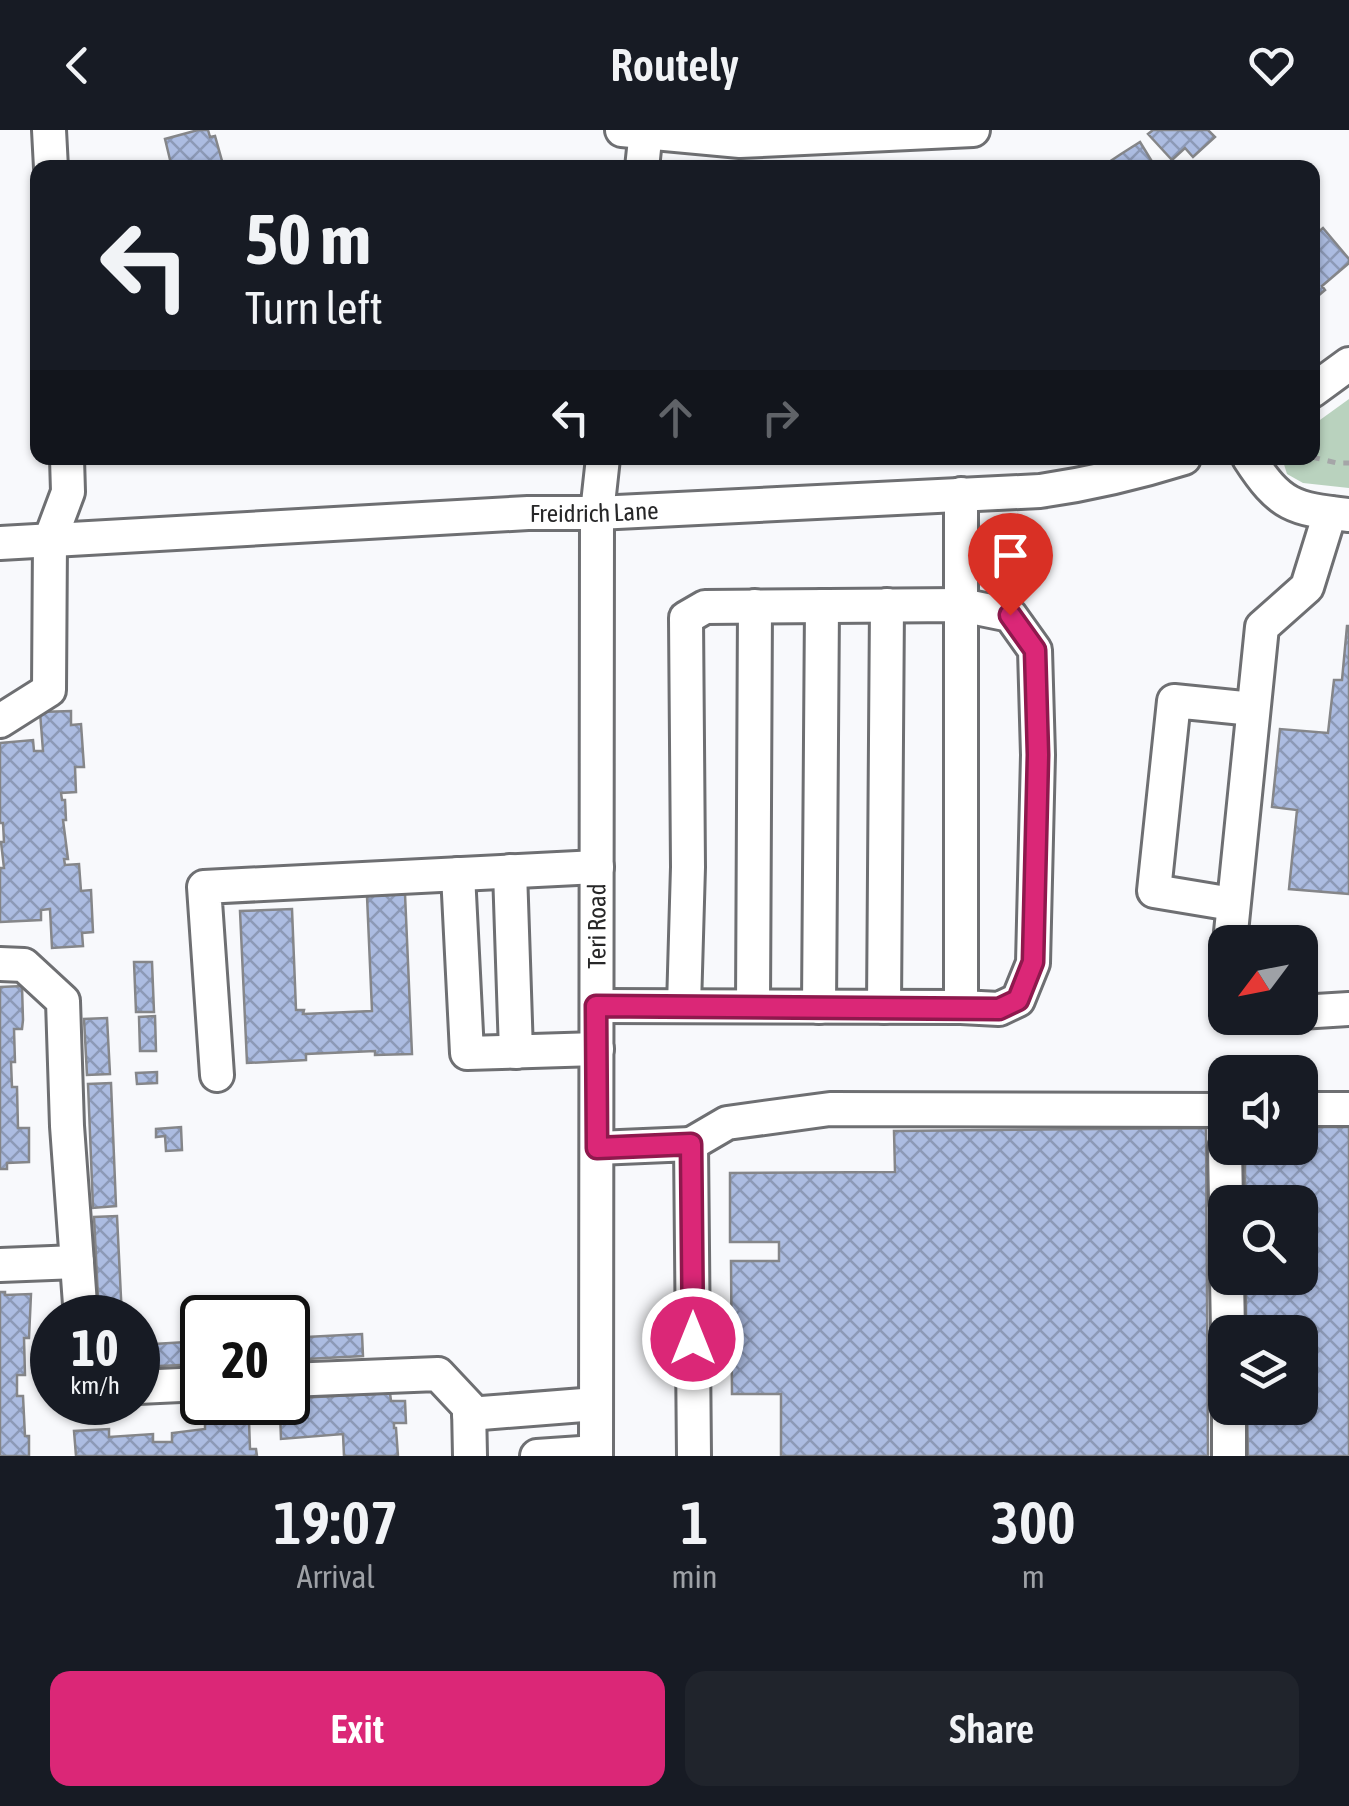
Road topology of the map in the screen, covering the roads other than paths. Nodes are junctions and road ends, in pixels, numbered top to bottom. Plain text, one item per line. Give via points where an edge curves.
1 (50, 130) edge
2 (973, 130) edge
3 (638, 131) edge
4 (52, 160) edge
5 (641, 160) edge
6 (1349, 364) edge
7 (1320, 385) edge
8 (66, 465) edge
9 (602, 465) edge
10 (1162, 465) edge
11 (1254, 465) edge
12 (962, 494) junction
13 (597, 512) junction
14 (1340, 514) edge
15 (50, 540) junction
16 (0, 542) edge
17 (887, 605) junction
18 (961, 605) junction
19 (755, 606) junction
20 (822, 606) junction
21 (1253, 709) junction
22 (0, 721) edge
23 (597, 868) junction
24 (510, 871) junction
25 (458, 874) junction
26 (1232, 904) junction
27 (1231, 925) edge
28 (0, 964) edge
29 (596, 1006) junction
30 (684, 1006) junction
31 (753, 1006) junction
32 (820, 1006) junction
33 (884, 1007) junction
34 (961, 1007) junction
35 (1349, 1009) edge
36 (1318, 1011) edge
37 (597, 1049) junction
38 (516, 1052) junction
39 (217, 1074) dead end
40 (1349, 1108) edge
41 (1318, 1109) edge
42 (1208, 1110) edge
43 (691, 1144) junction
44 (597, 1148) junction
45 (77, 1262) junction
46 (0, 1264) edge
47 (79, 1295) edge
48 (310, 1379) edge
49 (596, 1404) junction
50 (470, 1414) junction
51 (1228, 1425) edge
52 (596, 1454) edge
53 (470, 1456) edge
54 (537, 1456) edge
55 (694, 1456) edge
56 (1229, 1456) edge

1 - 4 street
2 - 3 street via 740,141
3 - 5 street
6 - 7 street
8 - 15 street via 68,492
9 - 13 street, Teri Road
10 - 12 street, Freidrich Lane via 1090,484
11 - 14 street via 1287,501
12 - 13 street, Freidrich Lane
12 - 18 street
13 - 15 street, Freidrich Lane
13 - 23 street, Teri Road
14 - 21 street via 1307,587 1262,627
15 - 16 street, Freidrich Lane
15 - 22 street via 49,690
17 - 18 street
17 - 20 street
17 - 33 street
18 - 34 street
18 - 34 street via 1010,615 1035,650 1038,755 1033,962 1018,1000 999,1009
19 - 20 street
19 - 30 street via 705,607 686,618
19 - 31 street
20 - 32 street
21 - 26 street
21 - 26 street via 1174,700 1154,890
23 - 24 street
23 - 29 street, Teri Road
24 - 25 street
24 - 38 street
25 - 38 street via 468,1052
25 - 39 street via 204,886
26 - 27 street
28 - 45 street via 24,965 62,1001
29 - 30 street
29 - 37 street, Teri Road
30 - 31 street
31 - 32 street
32 - 33 street
33 - 34 street
35 - 36 street
37 - 38 street
37 - 44 street, Teri Road
40 - 41 street
42 - 43 street via 830,1109 727,1122
43 - 44 street
43 - 55 street
44 - 49 street, Teri Road
45 - 46 street
45 - 47 street
48 - 50 street via 438,1374
49 - 50 street
49 - 52 street, Teri Road
50 - 53 street
51 - 56 street
52 - 54 street

